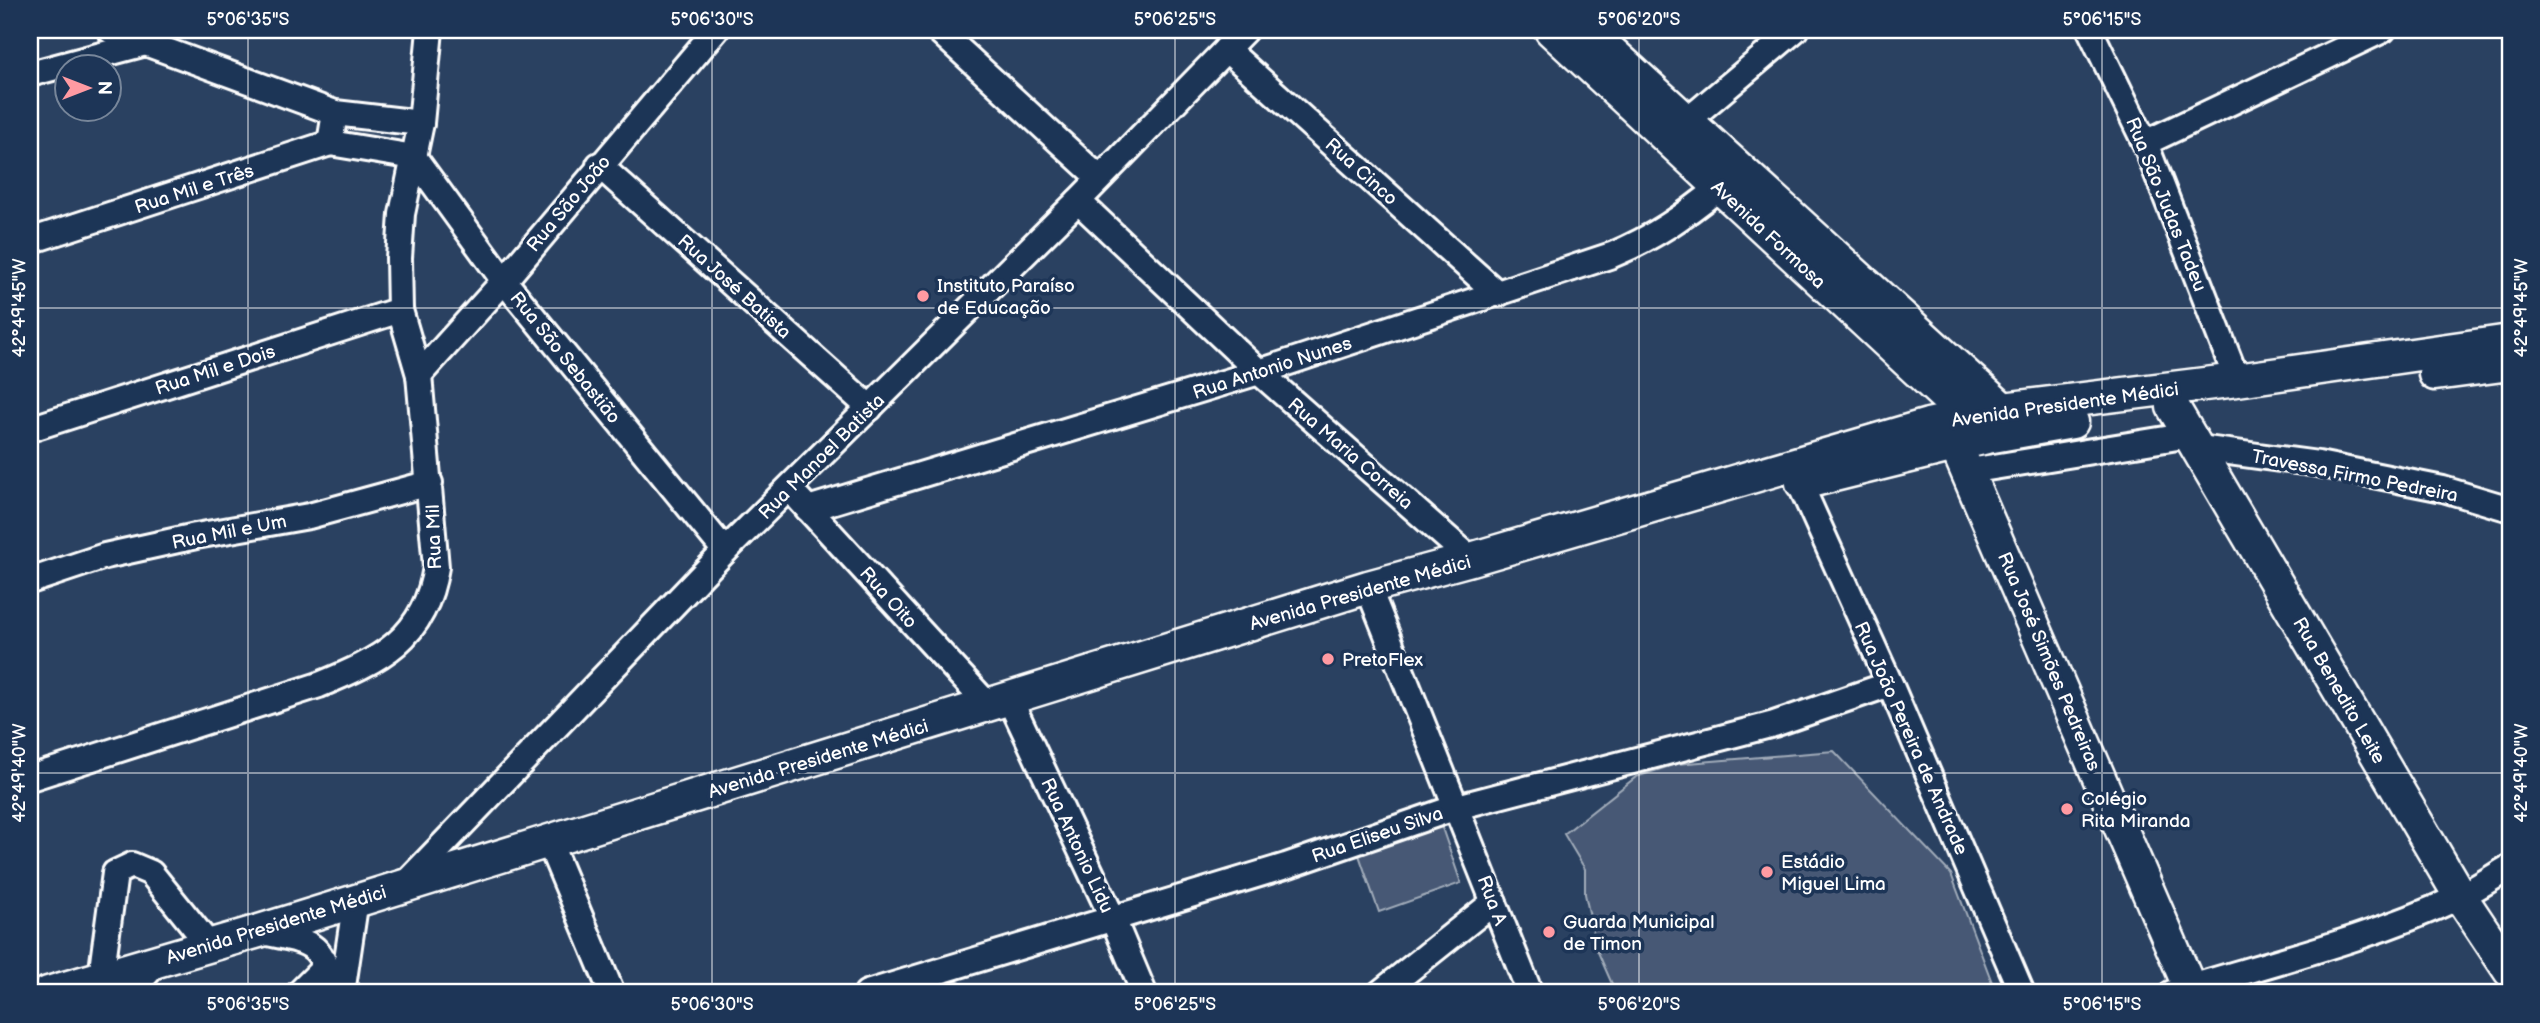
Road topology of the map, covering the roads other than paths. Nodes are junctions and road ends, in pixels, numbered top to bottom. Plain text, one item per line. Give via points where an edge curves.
1 (110, 30) edge
2 (430, 30) edge
3 (716, 30) edge
4 (938, 30) edge
5 (1245, 30) edge
6 (1551, 30) edge
7 (1587, 30) edge
8 (1795, 30) edge
9 (2090, 30) edge
10 (2383, 30) edge
11 (146, 43) junction
12 (1226, 49) junction
13 (30, 74) edge
14 (1632, 88) junction
15 (335, 113) junction
16 (1688, 120) junction
17 (421, 123) junction
18 (330, 143) junction
19 (2145, 144) junction
20 (414, 157) junction
21 (599, 165) junction
22 (1099, 178) junction
23 (1719, 188) junction
24 (1078, 201) junction
25 (30, 241) edge
26 (504, 281) junction
27 (1498, 294) junction
28 (400, 310) junction
29 (2510, 341) edge
30 (2510, 364) edge
31 (1259, 372) junction
32 (419, 375) junction
33 (2237, 380) junction
34 (2173, 407) junction
35 (870, 408) junction
36 (2014, 419) junction
37 (1976, 426) junction
38 (30, 429) edge
39 (2194, 441) junction
40 (1963, 459) junction
41 (430, 483) junction
42 (1800, 484) junction
43 (789, 490) junction
44 (808, 509) junction
45 (2510, 509) edge
46 (1588, 525) junction
47 (725, 551) junction
48 (1471, 559) junction
49 (30, 582) edge
50 (1368, 587) junction
51 (1890, 684) junction
52 (998, 702) junction
53 (30, 778) edge
54 (1457, 807) junction
55 (549, 842) junction
56 (2510, 867) edge
57 (402, 887) junction
58 (2460, 896) junction
59 (356, 900) junction
60 (1494, 902) junction
61 (1113, 919) junction
62 (259, 931) junction
63 (209, 945) junction
64 (159, 960) junction
65 (325, 967) junction
66 (2510, 971) edge
67 (101, 977) junction
68 (2184, 991) edge
69 (48, 993) edge
70 (129, 993) edge
71 (299, 993) edge
72 (329, 993) edge
73 (342, 993) edge
74 (612, 993) edge
75 (867, 993) edge
76 (1144, 993) edge
77 (1380, 993) edge
78 (1530, 993) edge
79 (2022, 993) edge

1 - 11 street
2 - 17 street, Rua Mil
3 - 21 street, Rua São João
4 - 22 street
5 - 12 street, Rua Manoel Batista
6 - 14 main road, Avenida Formosa
7 - 14 main road, Avenida Formosa
8 - 16 street
9 - 19 street, Rua São Judas Tadeu
10 - 19 street
11 - 13 street
11 - 15 street
12 - 22 street, Rua Manoel Batista
12 - 27 street, Rua Cinco
14 - 16 main road, Avenida Formosa
14 - 23 main road, Avenida Formosa
15 - 17 street
15 - 18 street
16 - 36 main road, Avenida Formosa
17 - 20 street, Rua Mil
18 - 20 street
18 - 25 street, Rua Mil e Três
19 - 33 street, Rua São Judas Tadeu
20 - 26 street, Rua São Sebastião
20 - 28 street, Rua Mil via 402,214
21 - 26 street, Rua São João
21 - 35 street, Rua José Batista
22 - 24 street, Rua Manoel Batista
23 - 27 street, Rua Antonio Nunes via 1649,239
23 - 37 main road, Avenida Formosa
24 - 31 street, Rua Maria Correia
24 - 35 street, Rua Manoel Batista
26 - 32 street, Rua São João
26 - 47 street, Rua São Sebastião
27 - 31 street, Rua Antonio Nunes
28 - 32 street, Rua Mil
28 - 38 street, Rua Mil e Dois
29 - 33 main road, Avenida Presidente Médici
30 - 34 main road, Avenida Presidente Médici
31 - 44 street, Rua Antonio Nunes
31 - 48 street, Rua Maria Correia
32 - 41 street, Rua Mil
33 - 36 main road, Avenida Presidente Médici
34 - 36 main road, Avenida Presidente Médici
34 - 39 main road, Rua Benedito Leite
35 - 43 street, Rua Manoel Batista
36 - 37 main road, Avenida Presidente Médici
37 - 40 main road, Avenida Presidente Médici
37 - 46 main road, Avenida Presidente Médici
39 - 40 street, Travessa Firmo Pedreira
39 - 45 street, Travessa Firmo Pedreira via 2443,489
39 - 58 main road, Rua Benedito Leite
40 - 42 main road, Avenida Presidente Médici
40 - 68 main road, Rua José Simões Pedreiras
41 - 49 street, Rua Mil e Um via 309,516 105,556
41 - 53 street, Rua Mil via 436,568 433,590 422,616 403,639 354,671 319,685
42 - 46 main road, Avenida Presidente Médici
42 - 51 street, Rua João Pereira de Andrade
43 - 44 street, Rua Oito
43 - 47 street, Rua Manoel Batista
44 - 52 street, Rua Oito
46 - 48 main road, Avenida Presidente Médici
47 - 57 street, Rua Manoel Batista
48 - 50 main road, Avenida Presidente Médici
50 - 52 main road, Avenida Presidente Médici
50 - 54 street
51 - 54 street, Rua Eliseu Silva via 1774,724
51 - 79 street, Rua João Pereira de Andrade
52 - 55 main road, Avenida Presidente Médici
52 - 61 street, Rua Antonio Lidu
54 - 60 street, Rua A
54 - 61 street, Rua Eliseu Silva
55 - 57 main road, Avenida Presidente Médici
55 - 74 street
56 - 58 street
57 - 59 main road, Avenida Presidente Médici
58 - 66 main road, Rua Benedito Leite
58 - 68 street via 2391,925
59 - 62 main road, Avenida Presidente Médici
59 - 73 street
60 - 77 street
60 - 78 street, Rua A
61 - 75 street, Rua Eliseu Silva
61 - 76 street, Rua Antonio Lidu
62 - 63 main road, Avenida Presidente Médici
62 - 65 street via 313,946
63 - 64 main road, Avenida Presidente Médici
63 - 67 street via 151,873 132,865 115,873
64 - 67 main road, Avenida Presidente Médici
64 - 70 street
65 - 71 street
65 - 72 street
67 - 69 main road, Avenida Presidente Médici

